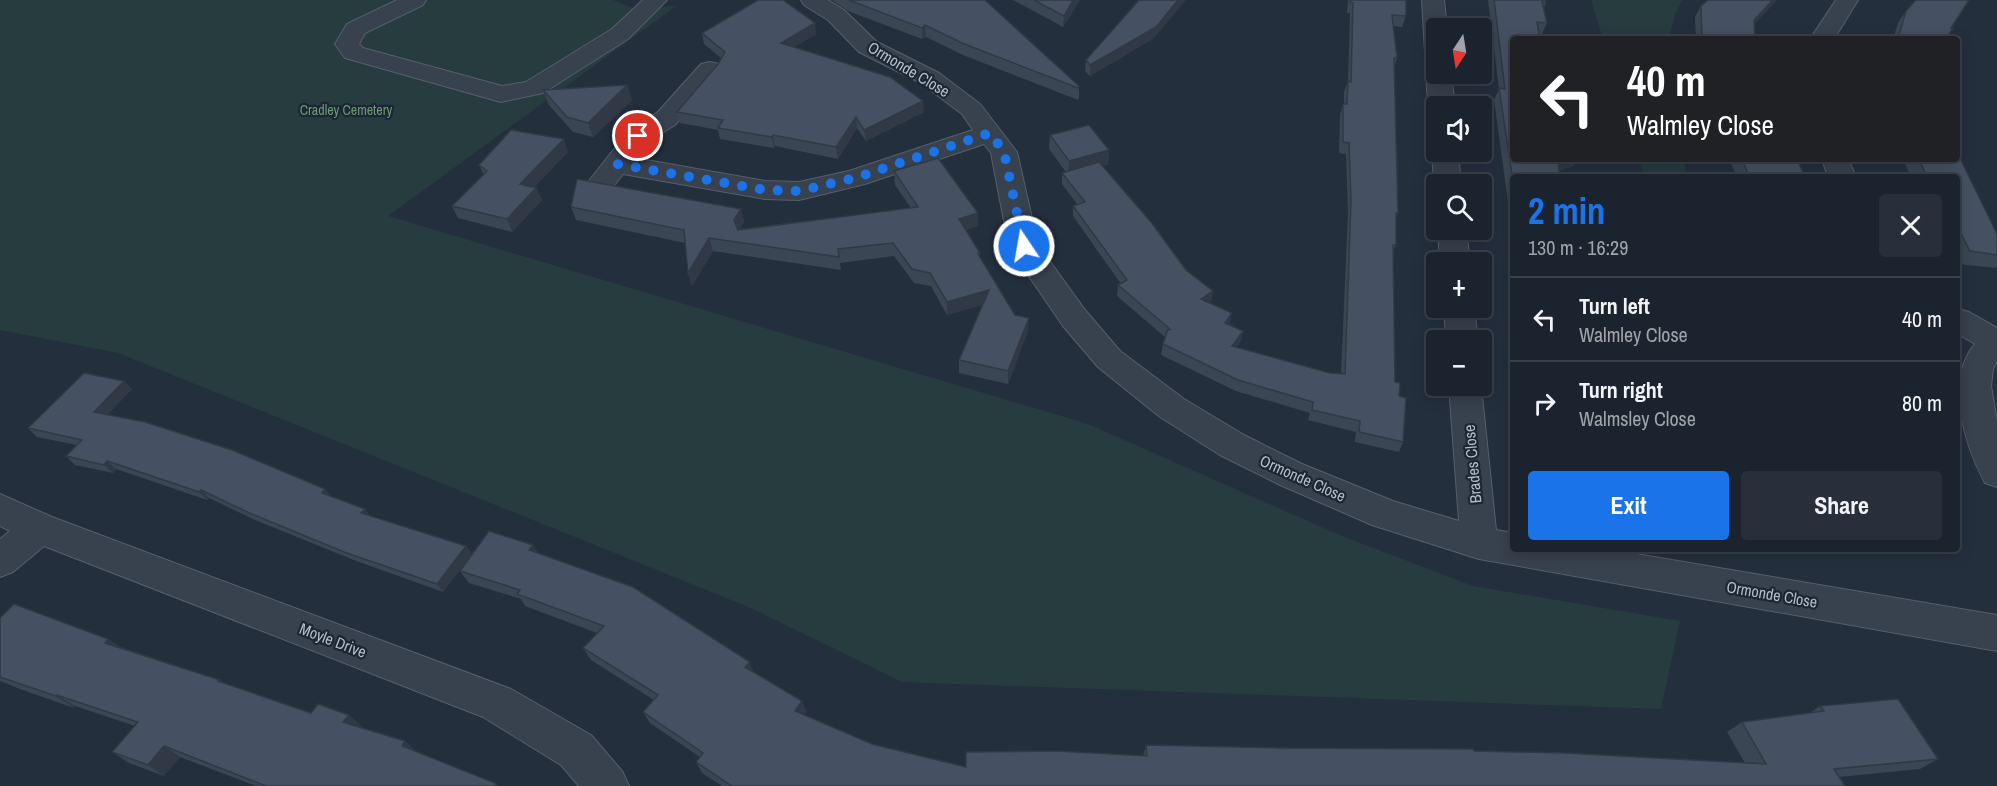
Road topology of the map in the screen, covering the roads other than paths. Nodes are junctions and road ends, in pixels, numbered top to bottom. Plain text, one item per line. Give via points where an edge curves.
1 (415, 0) edge
2 (656, 0) edge
3 (812, 0) edge
4 (1432, 0) edge
5 (1847, 0) edge
6 (1434, 18) edge
7 (1824, 36) edge
8 (710, 69) edge
9 (990, 133) junction
10 (617, 164) junction
11 (599, 186) edge
12 (1960, 321) edge
13 (1996, 342) edge
14 (1466, 396) edge
15 (1997, 473) edge
16 (0, 509) edge
17 (39, 528) junction
18 (1479, 543) junction
19 (1510, 548) edge
20 (1531, 552) edge
21 (0, 561) edge
22 (1997, 633) edge
23 (607, 786) edge

1 - 2 street via 355,29 347,44 354,53 501,94 534,88 620,34
3 - 9 street, Ormonde Close via 836,15 868,47 938,84 971,109
4 - 6 street
5 - 7 street
8 - 10 street via 666,118 638,136
9 - 10 street via 855,178 799,191 765,190
9 - 18 street, Ormonde Close via 1004,152 1024,246 1074,318 1109,359 1172,408 1232,445 1290,474 1385,514
10 - 11 street
12 - 13 street
13 - 15 street via 1983,353 1972,390
14 - 18 street, Brades Close
16 - 17 street, Moyle Drive
17 - 21 street
17 - 23 street, Moyle Drive via 497,703 576,750
18 - 19 street, Ormonde Close
20 - 22 street, Ormonde Close

